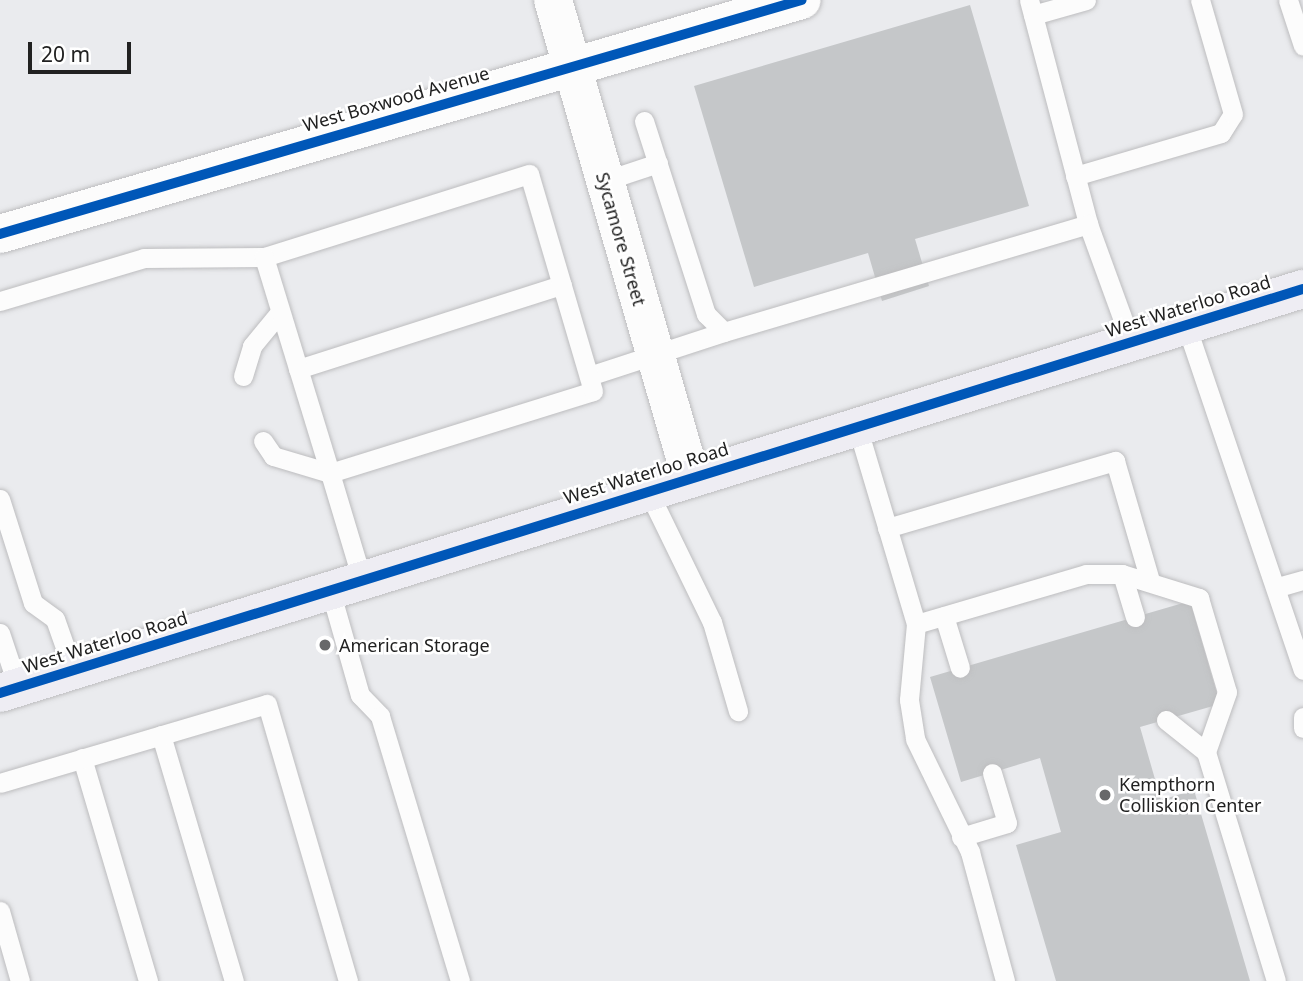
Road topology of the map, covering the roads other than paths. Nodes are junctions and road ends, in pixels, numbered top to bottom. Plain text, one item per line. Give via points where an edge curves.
1 (553, 0) edge
2 (803, 0) edge
3 (1086, 0) edge
4 (1200, 0) edge
5 (1288, 0) edge
6 (1031, 8) edge
7 (1303, 46) edge
8 (571, 66) junction
9 (644, 121) dead end
10 (658, 163) junction
11 (1075, 176) junction
12 (604, 181) junction
13 (1088, 224) junction
14 (0, 234) edge
15 (264, 257) junction
16 (562, 285) junction
17 (1303, 289) edge
18 (0, 301) edge
19 (280, 312) junction
20 (1186, 325) junction
21 (724, 332) junction
22 (1131, 342) junction
23 (656, 356) junction
24 (298, 369) junction
25 (243, 376) dead end
26 (589, 376) junction
27 (857, 426) junction
28 (263, 441) dead end
29 (330, 473) junction
30 (691, 477) junction
31 (648, 491) junction
32 (0, 499) edge
33 (887, 528) junction
34 (1122, 574) junction
35 (1303, 580) edge
36 (1150, 581) junction
37 (346, 585) junction
38 (1278, 587) junction
39 (944, 616) junction
40 (1135, 617) dead end
41 (916, 624) junction
42 (0, 633) edge
43 (960, 668) dead end
44 (73, 670) junction
45 (1303, 670) edge
46 (9, 690) edge
47 (738, 711) dead end
48 (1303, 717) edge
49 (1166, 720) dead end
50 (1303, 728) edge
51 (161, 735) junction
52 (1206, 752) junction
53 (82, 758) junction
54 (992, 773) dead end
55 (0, 783) edge
56 (961, 837) junction
57 (0, 911) edge
58 (20, 981) edge
59 (148, 981) edge
60 (234, 981) edge
61 (348, 981) edge
62 (460, 981) edge
63 (1005, 981) edge
64 (1276, 981) edge

1 - 8 street, Sycamore Street
2 - 8 street, West Boxwood Avenue
3 - 6 lane
4 - 11 lane via 1233,114 1221,133
5 - 7 lane
6 - 11 lane
8 - 12 street, Sycamore Street
8 - 14 street, West Boxwood Avenue
9 - 10 lane
10 - 12 lane
10 - 21 lane via 706,314
11 - 13 lane
12 - 23 street, Sycamore Street
13 - 21 lane
13 - 22 lane
15 - 16 lane via 529,173
15 - 18 lane via 144,258
15 - 19 lane
16 - 24 lane
16 - 26 lane
17 - 20 main road, West Waterloo Road
19 - 24 lane
19 - 25 lane via 252,346
20 - 22 main road, West Waterloo Road
20 - 38 lane
21 - 23 lane
22 - 27 main road, West Waterloo Road
23 - 26 lane
23 - 30 street, Sycamore Street
24 - 29 lane
26 - 29 lane via 593,391
27 - 30 main road, West Waterloo Road
27 - 33 lane
28 - 29 lane via 273,456
29 - 37 lane
30 - 31 main road, West Waterloo Road
31 - 37 main road, West Waterloo Road
31 - 47 lane via 712,622
32 - 44 lane via 33,603 55,619
33 - 36 lane via 1115,461
33 - 41 lane
34 - 36 lane
34 - 39 lane via 1086,574
34 - 40 lane
35 - 38 lane
36 - 52 lane via 1199,598 1215,642 1226,704
37 - 44 main road, West Waterloo Road
37 - 62 lane via 359,695 380,716
38 - 45 lane
39 - 41 lane
39 - 43 lane
41 - 56 lane via 909,700 915,739
42 - 46 lane
44 - 46 main road, West Waterloo Road
48 - 50 lane
49 - 52 lane
51 - 53 lane
51 - 60 lane
51 - 61 lane via 267,704
52 - 64 lane
53 - 55 lane
53 - 59 lane
54 - 56 lane via 1007,823
56 - 63 lane
57 - 58 lane

